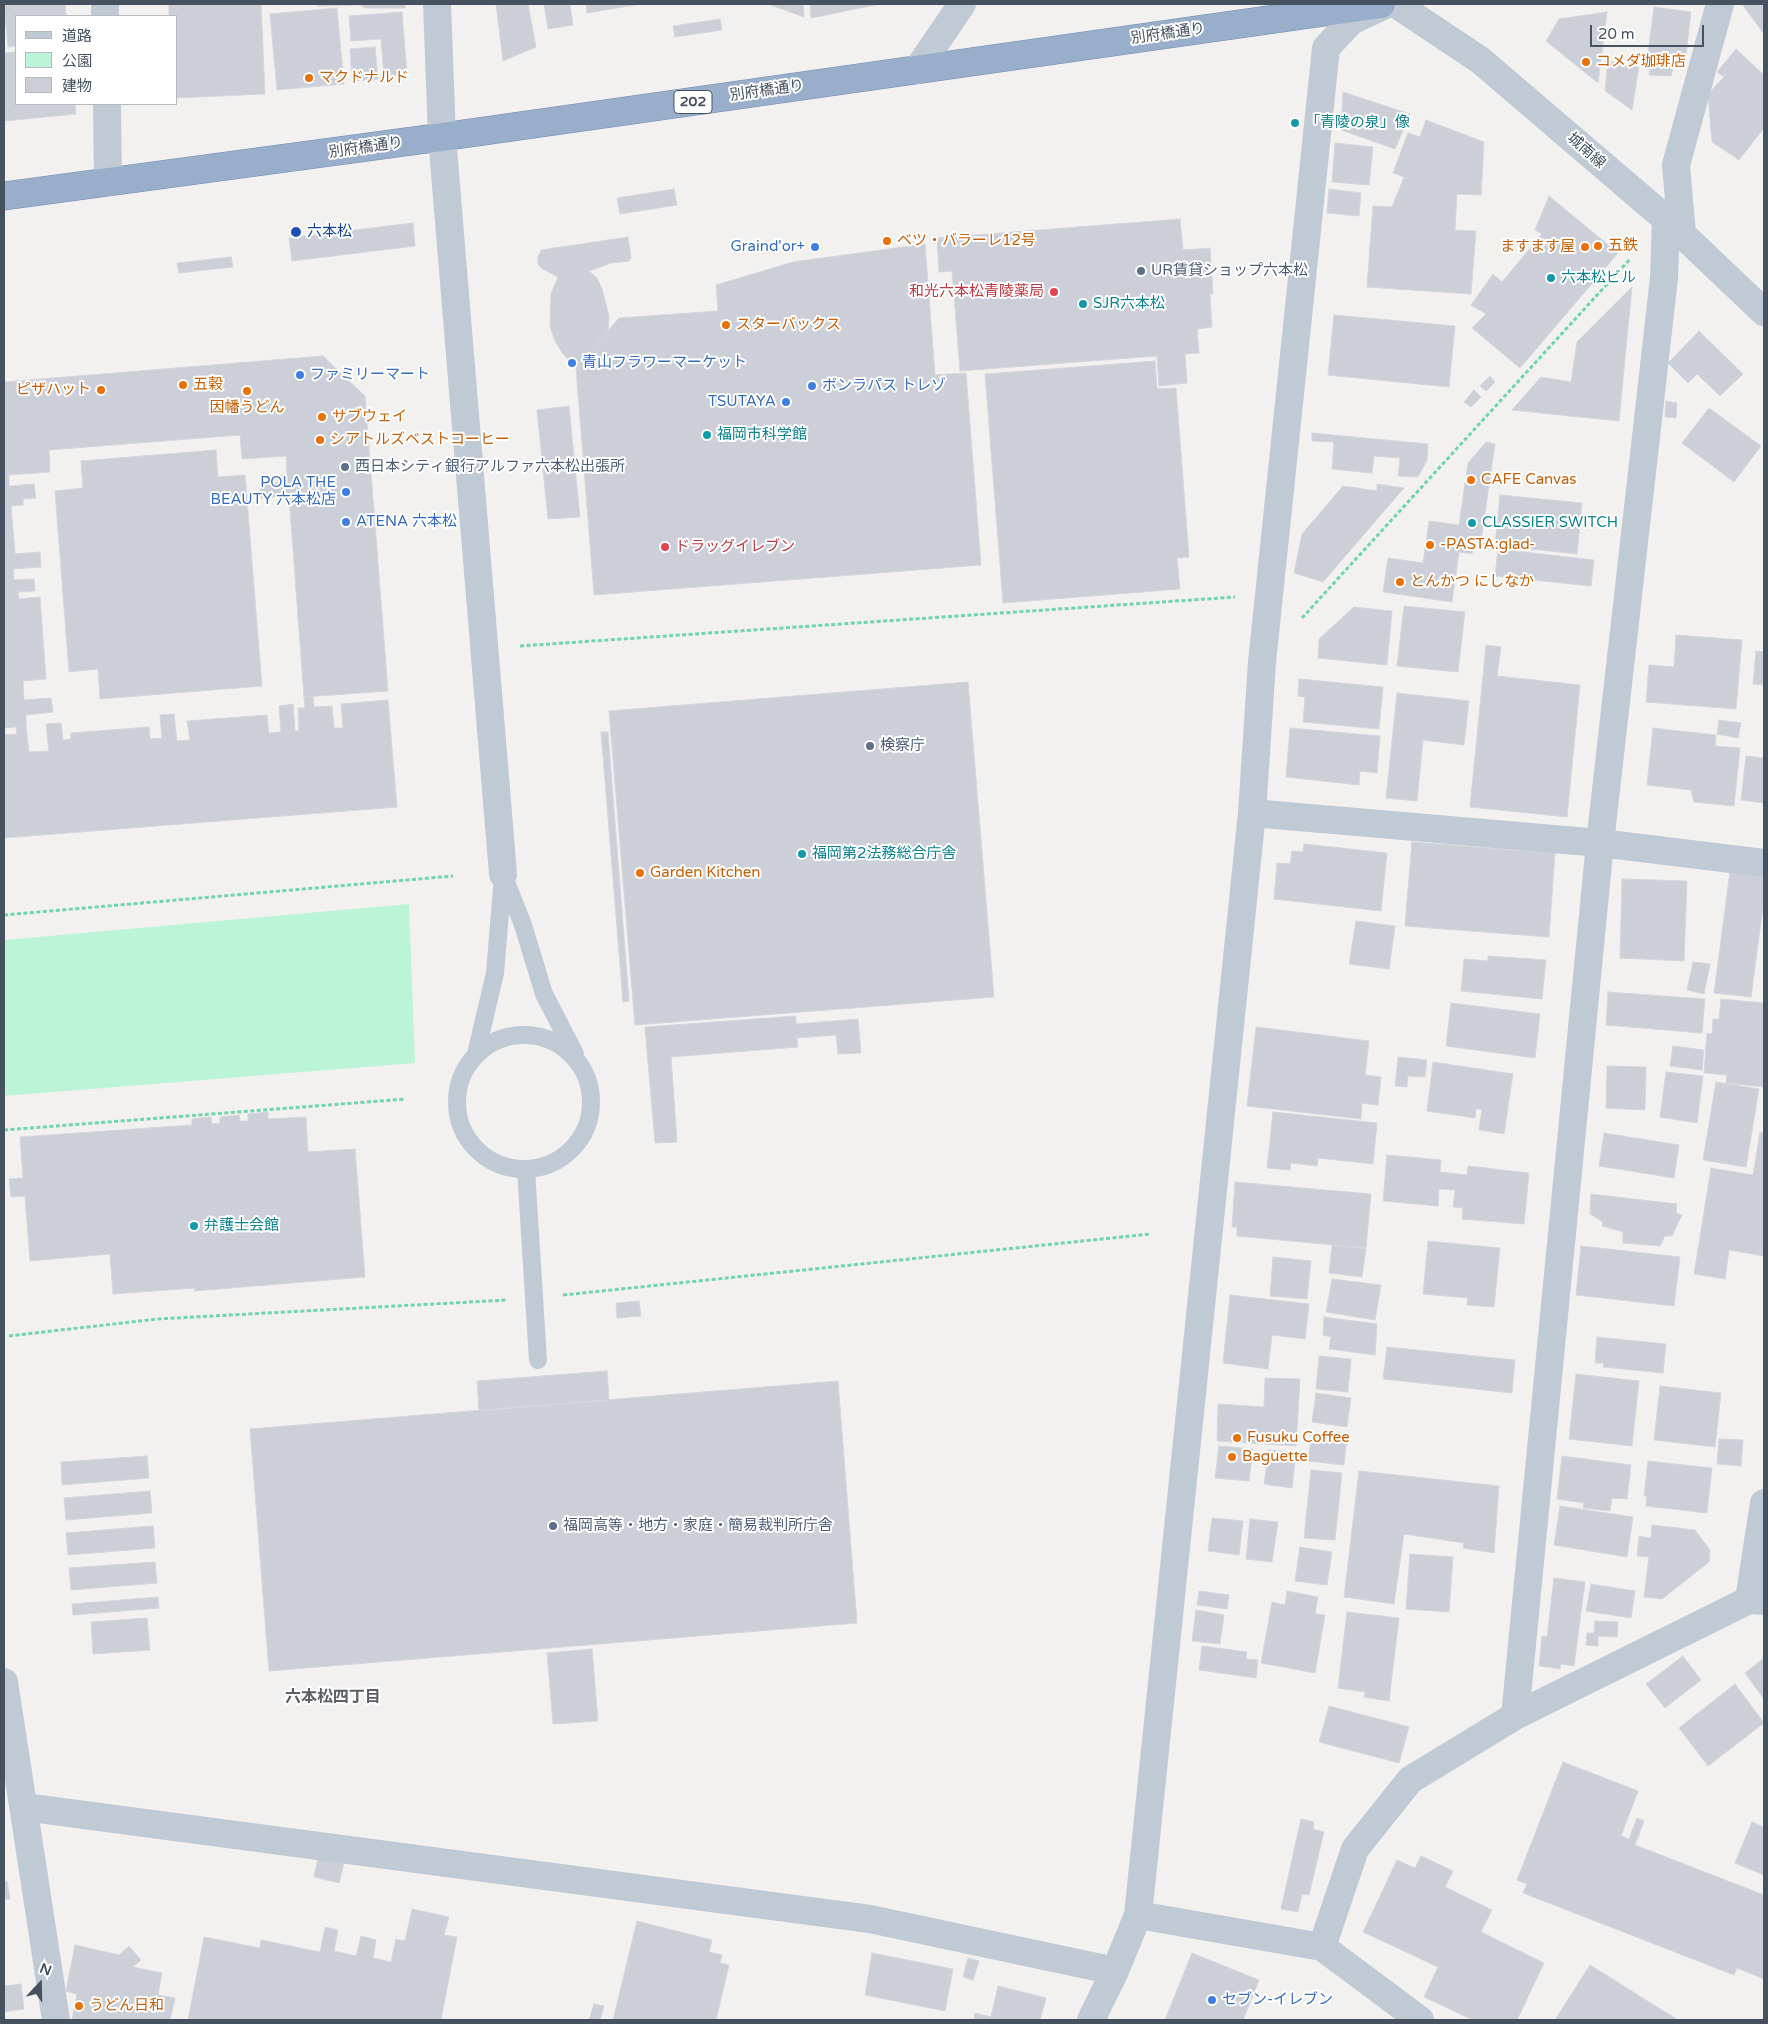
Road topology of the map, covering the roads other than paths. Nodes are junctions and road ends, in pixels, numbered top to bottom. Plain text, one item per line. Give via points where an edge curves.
1 (437, 4) edge
2 (962, 4) edge
3 (1381, 4) edge
4 (1389, 4) edge
5 (1396, 4) edge
6 (1720, 4) edge
7 (917, 70) junction
8 (107, 105) edge
9 (442, 137) junction
10 (108, 182) junction
11 (4, 196) edge
12 (1674, 226) junction
13 (1764, 312) edge
14 (1252, 813) junction
15 (1600, 843) junction
16 (1764, 863) edge
17 (503, 874) junction
18 (476, 1054) junction
19 (577, 1058) junction
20 (526, 1169) junction
21 (538, 1360) dead end
22 (1764, 1503) edge
23 (1757, 1601) edge
24 (4, 1682) edge
25 (1515, 1716) junction
26 (24, 1807) junction
27 (1138, 1915) junction
28 (1322, 1946) junction
29 (1115, 1972) junction
30 (56, 2020) edge
31 (1091, 2020) edge
32 (1420, 2020) edge

1 - 9 street
2 - 7 street
3 - 7 highway, 別府橋通り / 202
4 - 14 street via 1351,21 1326,48 1262,662
5 - 12 street, 城南線 via 1480,60
6 - 12 street via 1676,165
7 - 9 highway, 別府橋通り / 202
8 - 10 street
9 - 10 highway, 別府橋通り / 202
9 - 17 street
10 - 11 highway, 別府橋通り / 202
12 - 13 street, 城南線
12 - 15 street via 1662,288
14 - 15 street
14 - 27 street
15 - 16 street
15 - 25 street
17 - 18 lane via 495,973
17 - 19 lane via 544,994
18 - 19 lane via 492,1042 511,1035 529,1034 547,1038
18 - 20 lane via 464,1071 458,1090 457,1110 463,1130 489,1159 507,1167
19 - 20 lane via 591,1091 592,1110 587,1128 563,1157 545,1166
20 - 21 lane
22 - 23 street
23 - 25 street
24 - 26 street
25 - 28 street via 1410,1780 1355,1849
26 - 29 street via 870,1920
26 - 30 street
27 - 28 street
27 - 29 street
28 - 32 street
29 - 31 street

